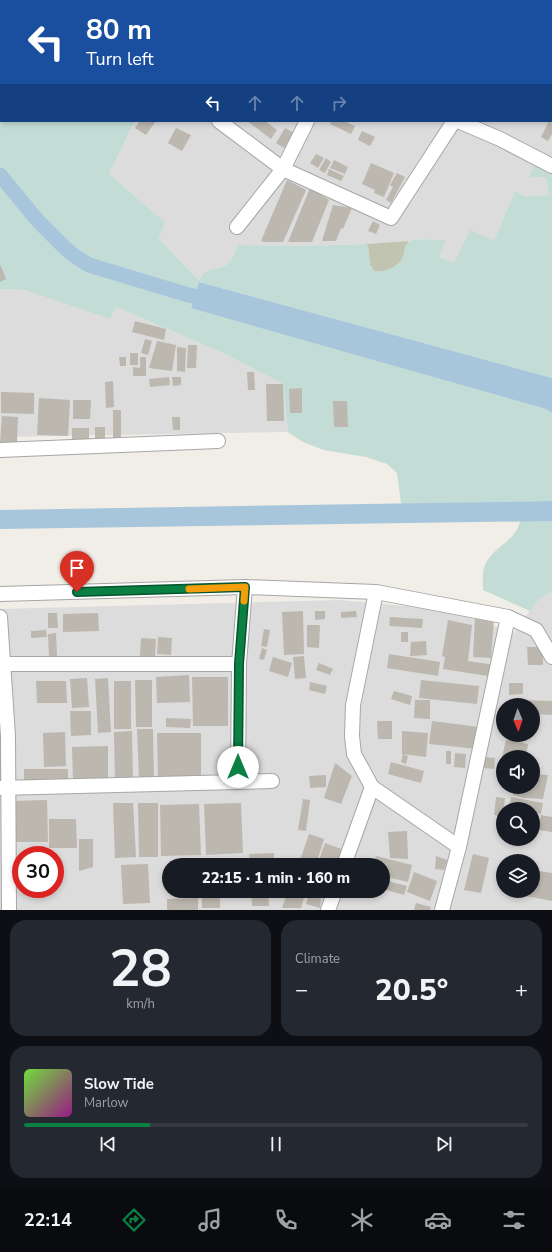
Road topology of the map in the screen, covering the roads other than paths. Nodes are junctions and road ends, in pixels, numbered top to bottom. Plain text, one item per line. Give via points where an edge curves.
1 (220, 122) edge
2 (306, 122) edge
3 (453, 122) edge
4 (460, 122) edge
5 (552, 166) edge
6 (283, 169) junction
7 (237, 227) dead end
8 (218, 441) dead end
9 (0, 450) edge
10 (245, 587) junction
11 (376, 592) junction
12 (0, 594) edge
13 (508, 616) junction
14 (0, 617) edge
15 (552, 657) edge
16 (2, 664) edge
17 (239, 664) junction
18 (272, 781) dead end
19 (238, 782) junction
20 (372, 787) junction
21 (4, 788) edge
22 (459, 847) junction
23 (347, 858) edge
24 (332, 898) edge
25 (8, 910) edge
26 (328, 910) edge
27 (442, 910) edge

1 - 6 street
2 - 6 street
3 - 6 street via 391,218
4 - 5 street
6 - 7 street
8 - 9 street
10 - 11 street
10 - 12 street
10 - 17 street
11 - 13 street
11 - 20 street via 353,705 352,736 354,754
13 - 15 street via 536,630
13 - 22 street
14 - 16 street
16 - 17 street
16 - 21 street via 8,736
17 - 19 street
18 - 19 street
19 - 21 street
20 - 22 street
20 - 23 street
21 - 25 street
22 - 27 street
24 - 26 street

